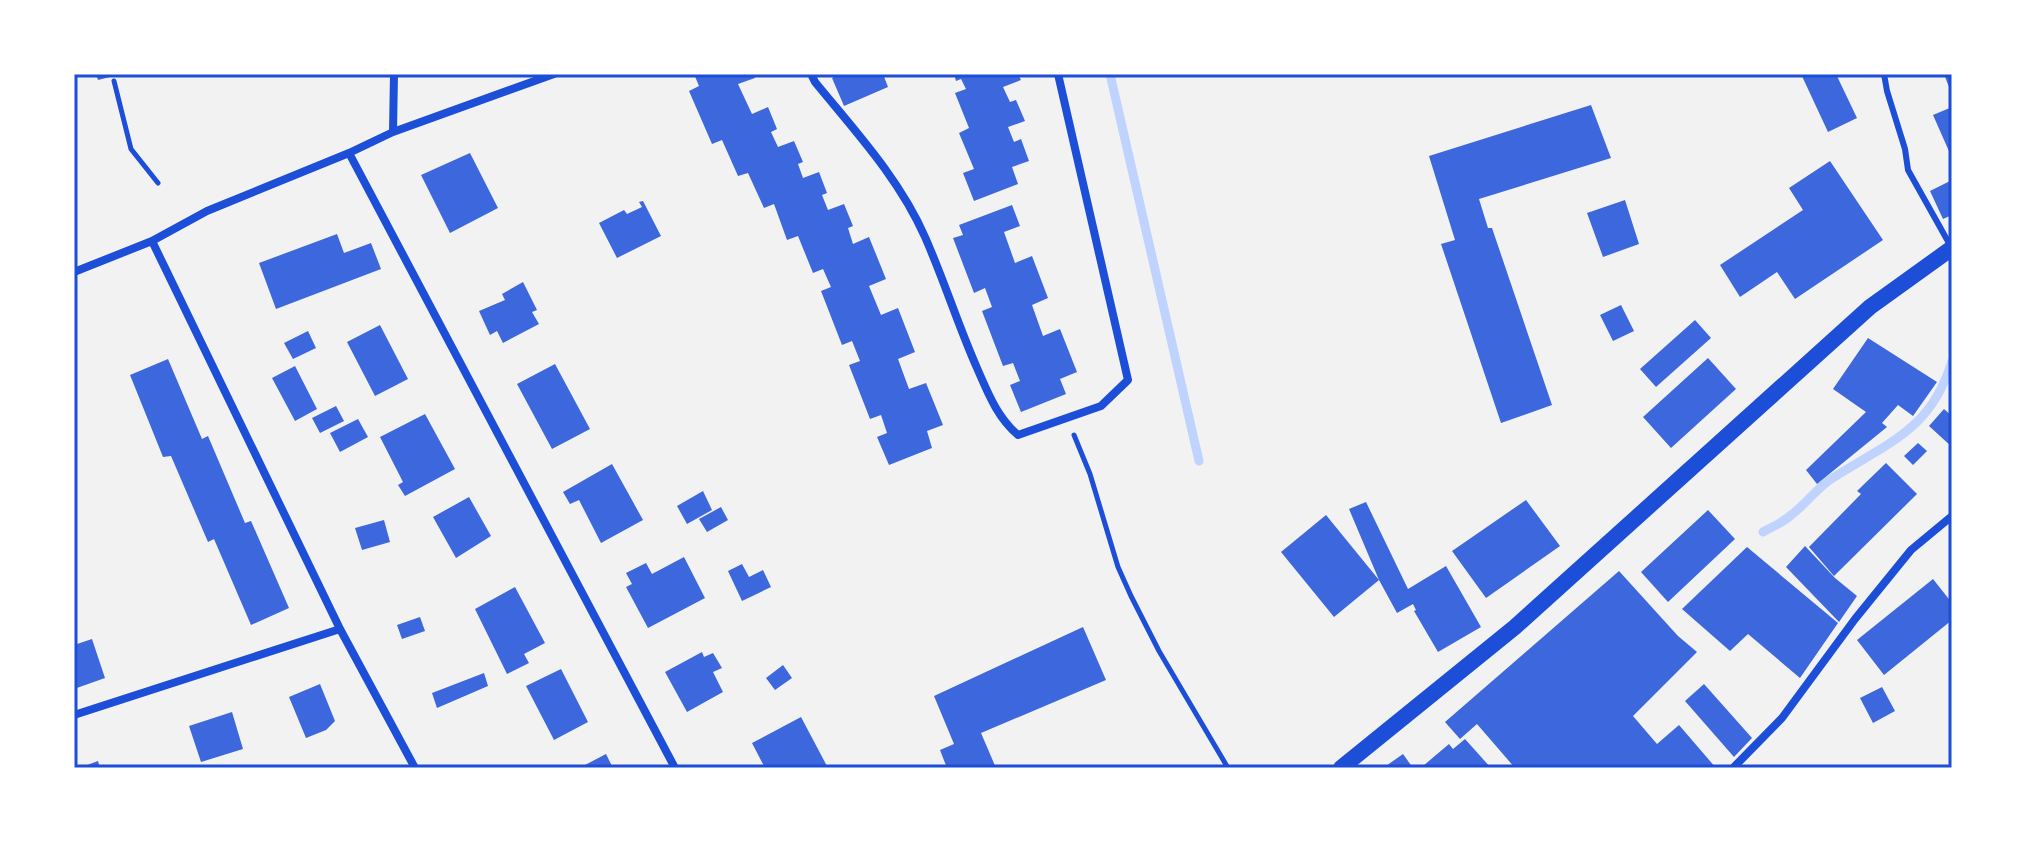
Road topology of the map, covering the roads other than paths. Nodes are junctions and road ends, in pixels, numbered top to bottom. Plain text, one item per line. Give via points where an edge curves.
1 (394, 74) edge
2 (554, 74) edge
3 (811, 74) edge
4 (1058, 74) edge
5 (1884, 74) edge
6 (393, 132) junction
7 (349, 153) junction
8 (152, 241) junction
9 (1952, 248) edge
10 (74, 272) edge
11 (1952, 516) edge
12 (340, 629) junction
13 (74, 715) edge
14 (415, 768) edge
15 (675, 768) edge
16 (1341, 768) edge
17 (1733, 768) edge

1 - 6 street
2 - 6 street
3 - 4 street via 894,181 924,235 1003,423 1018,435 1101,406 1128,380
5 - 9 lane via 1908,170
6 - 7 street
7 - 8 street via 207,211
7 - 15 street
8 - 10 street
8 - 12 street
9 - 16 main road via 1870,307 1515,627
11 - 17 street via 1911,550 1782,718
12 - 13 street
12 - 14 street

